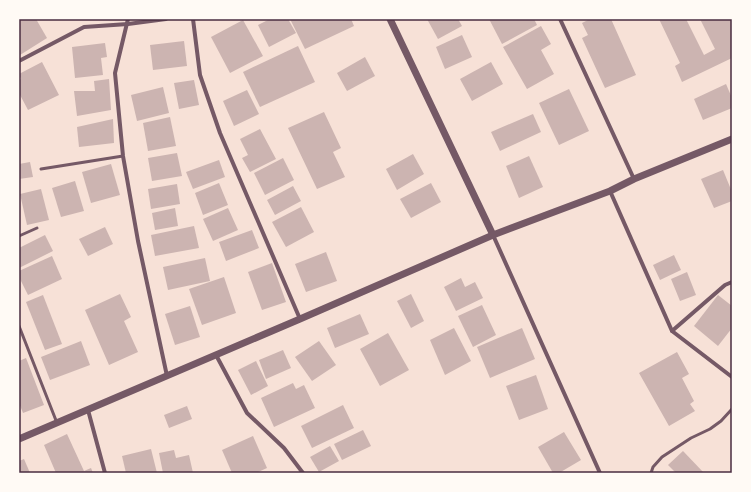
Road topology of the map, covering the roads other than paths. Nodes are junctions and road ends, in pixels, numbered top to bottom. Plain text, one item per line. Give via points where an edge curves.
1 (166, 19) edge
2 (193, 19) edge
3 (390, 19) edge
4 (560, 19) edge
5 (128, 21) edge
6 (19, 61) edge
7 (732, 139) edge
8 (123, 156) junction
9 (42, 169) dead end
10 (634, 179) junction
11 (610, 191) junction
12 (37, 228) dead end
13 (494, 235) junction
14 (19, 236) edge
15 (732, 282) edge
16 (300, 319) junction
17 (19, 326) edge
18 (672, 331) junction
19 (216, 355) junction
20 (167, 376) junction
21 (732, 377) edge
22 (732, 409) edge
23 (88, 410) junction
24 (57, 423) junction
25 (19, 440) edge
26 (105, 473) edge
27 (303, 473) edge
28 (600, 473) edge
29 (651, 473) edge

1 - 5 street
2 - 16 street via 200,75 220,133
3 - 13 street
4 - 10 street
5 - 6 street via 84,27
5 - 8 street via 115,73
7 - 10 street
8 - 9 lane
8 - 20 street
10 - 11 street
11 - 13 street
11 - 18 street
12 - 14 lane
13 - 16 street
13 - 28 street
15 - 18 street via 724,285
16 - 19 street
17 - 24 lane
18 - 21 street
19 - 20 street
19 - 27 street via 247,413 284,448
20 - 23 street
22 - 29 lane via 710,429 662,457
23 - 24 street
23 - 26 street
24 - 25 street

